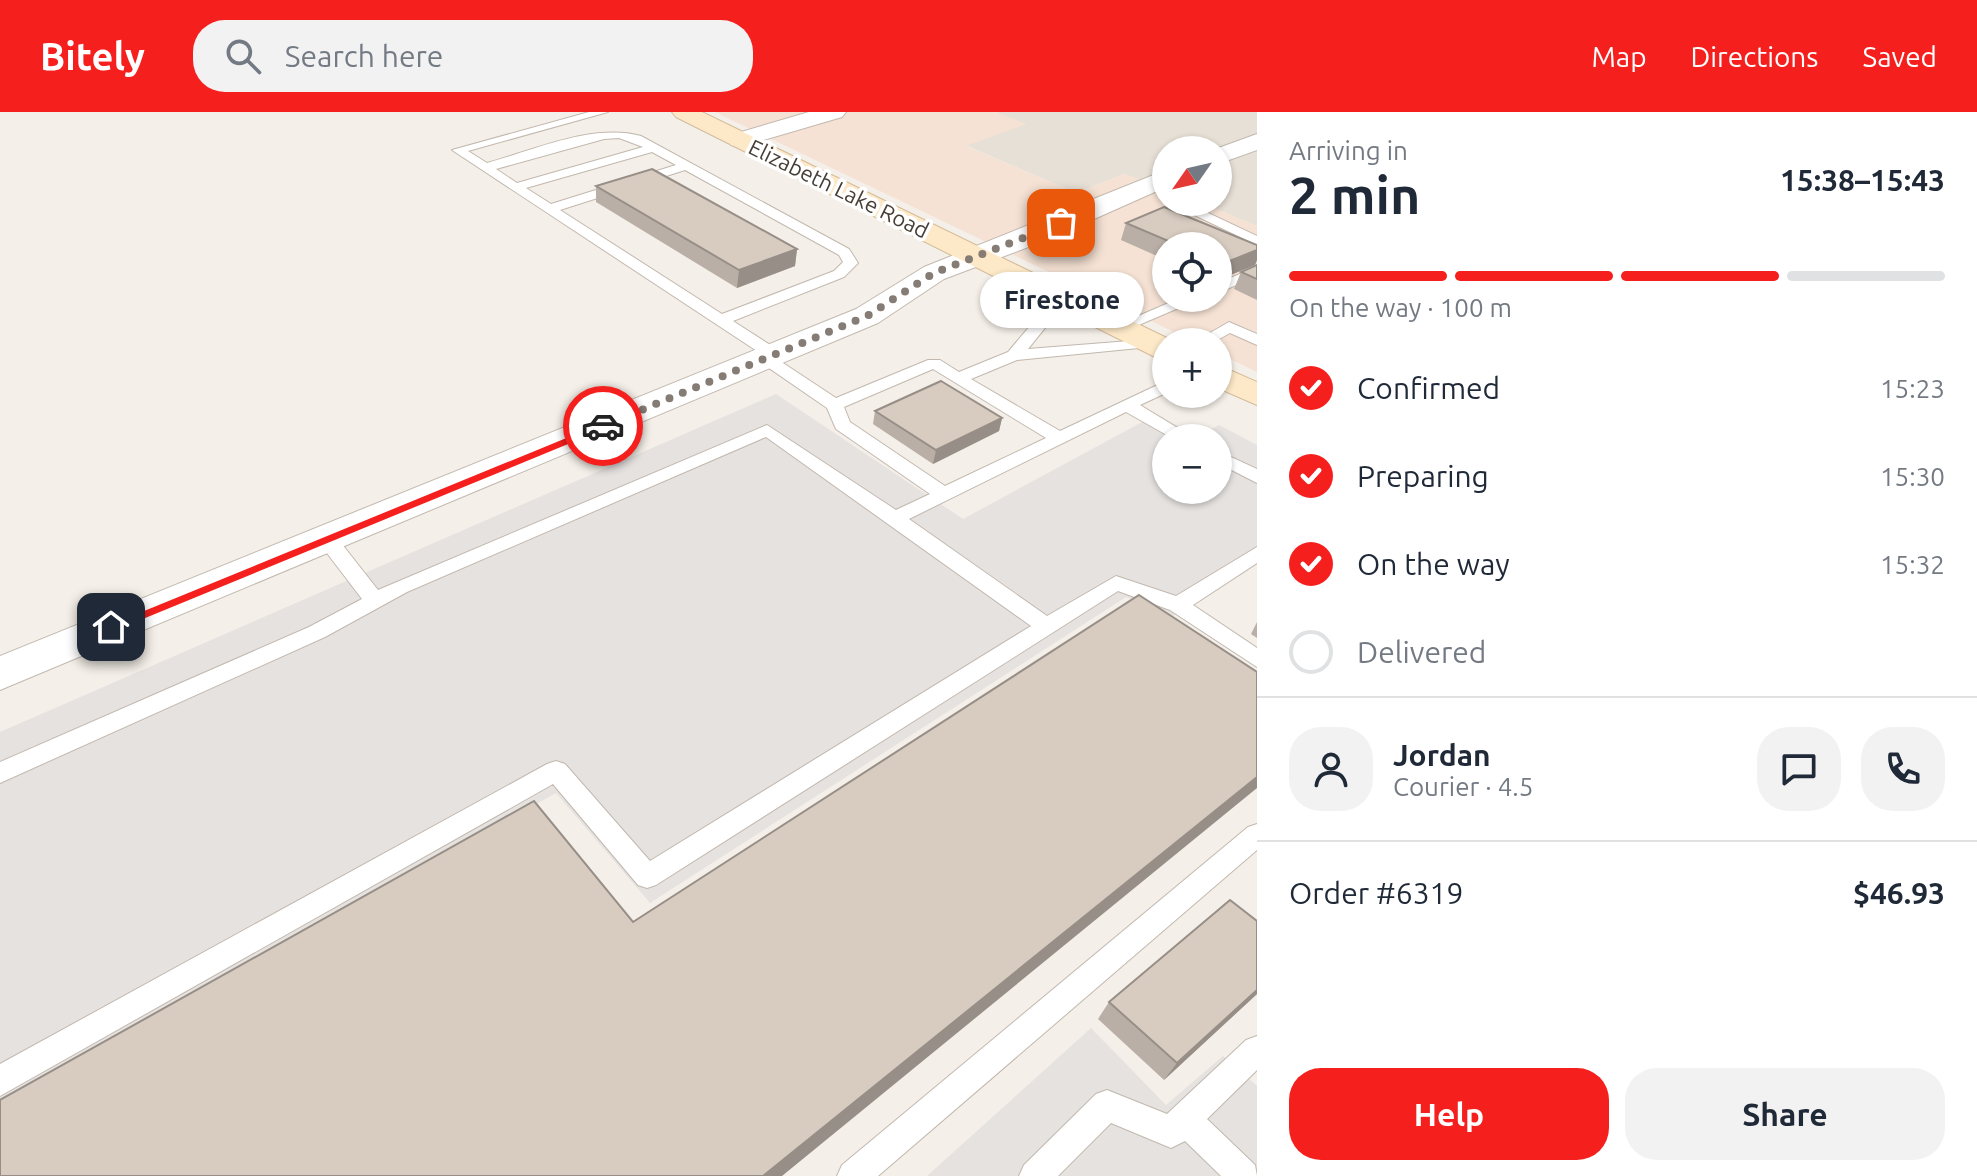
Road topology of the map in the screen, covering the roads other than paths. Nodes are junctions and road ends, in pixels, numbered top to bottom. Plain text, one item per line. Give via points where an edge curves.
1 (602, 112) edge
2 (684, 112) edge
3 (834, 112) edge
4 (740, 140) junction
5 (1257, 141) edge
6 (653, 148) junction
7 (1232, 151) edge
8 (686, 166) junction
9 (485, 168) junction
10 (516, 187) junction
11 (1152, 191) edge
12 (549, 209) junction
13 (1204, 216) edge
14 (1257, 241) edge
15 (977, 256) junction
16 (1257, 271) edge
17 (1232, 282) edge
18 (1061, 298) junction
19 (1178, 312) edge
20 (720, 320) junction
21 (1232, 328) edge
22 (1145, 340) edge
23 (1257, 340) edge
24 (1014, 355) junction
25 (771, 357) junction
26 (958, 378) junction
27 (1232, 382) edge
28 (1152, 393) edge
29 (1257, 395) edge
30 (835, 405) junction
31 (1126, 405) junction
32 (1160, 424) edge
33 (1059, 438) junction
34 (1232, 464) edge
35 (1257, 477) edge
36 (943, 494) junction
37 (895, 518) junction
38 (327, 539) junction
39 (1257, 554) edge
40 (375, 601) junction
41 (1178, 605) junction
42 (1045, 625) junction
43 (1257, 659) edge
44 (0, 674) edge
45 (0, 773) edge
46 (1257, 835) edge
47 (1257, 1050) edge
48 (0, 1081) edge
49 (1185, 1119) junction
50 (853, 1176) edge
51 (1035, 1176) edge
52 (1244, 1176) edge

1 - 9 lane via 458,150
2 - 4 main road, Elizabeth Lake Road
3 - 4 street
4 - 15 main road, Elizabeth Lake Road
5 - 7 street
6 - 8 lane
6 - 9 lane via 619,134 603,135
6 - 10 lane
8 - 12 lane
8 - 20 lane via 844,252 851,263 839,274
9 - 10 lane
10 - 12 lane
11 - 15 street
12 - 20 lane
13 - 14 lane
15 - 18 main road, Elizabeth Lake Road
15 - 25 street via 934,273 867,316
16 - 17 lane
18 - 22 main road, Elizabeth Lake Road
18 - 24 lane
19 - 22 lane
20 - 25 lane
21 - 23 lane
22 - 24 lane
24 - 26 lane
25 - 30 lane
25 - 38 street
26 - 30 lane via 934,363
26 - 33 lane
27 - 29 main road
28 - 31 lane
30 - 36 lane via 842,425
31 - 32 lane
31 - 33 lane
33 - 36 lane
34 - 35 lane
36 - 37 lane
37 - 40 lane via 767,430
37 - 42 lane
38 - 40 lane
38 - 44 street
39 - 41 lane
40 - 45 lane
41 - 42 lane via 1116,583
41 - 43 lane
42 - 48 lane via 647,877 556,771
46 - 50 lane
47 - 49 lane
49 - 51 lane via 1171,1132 1107,1105
49 - 52 lane

